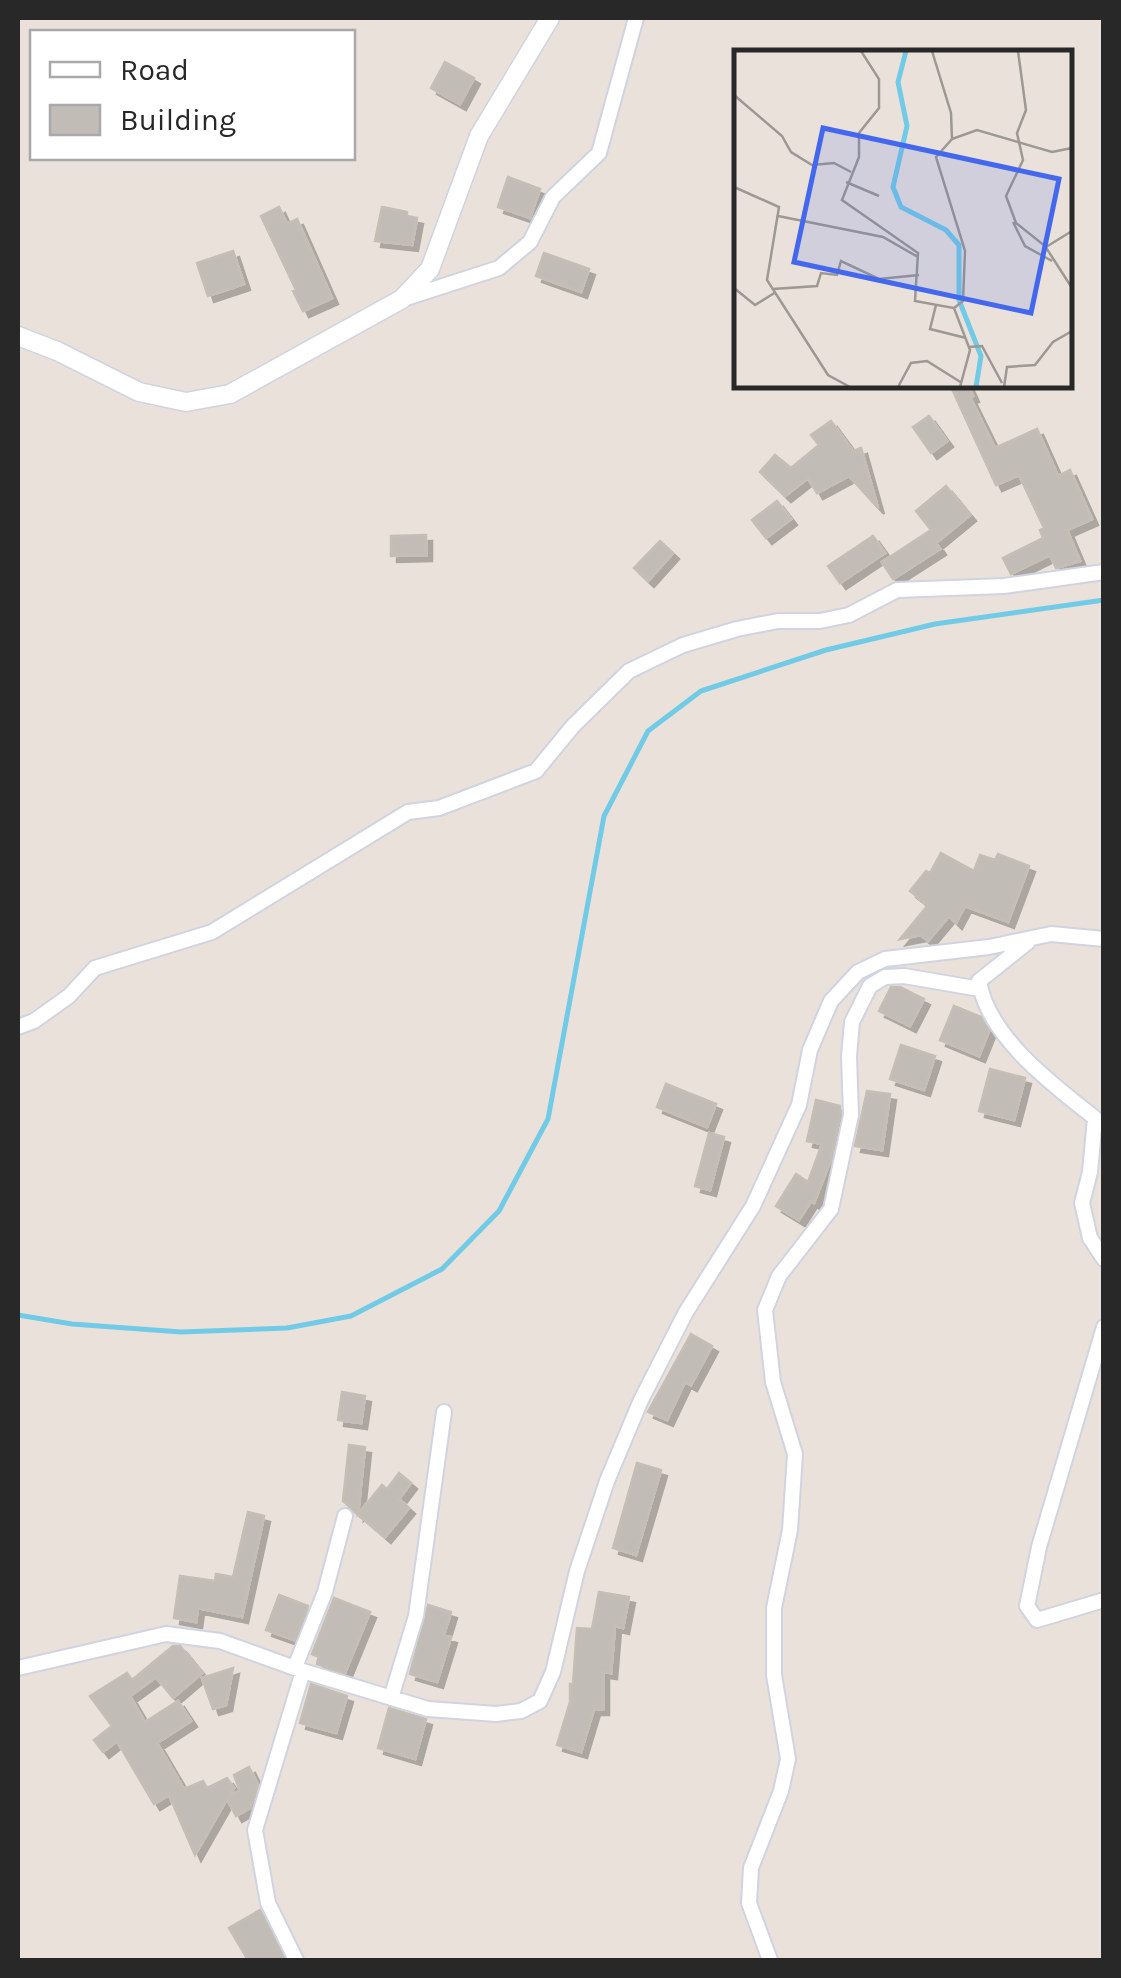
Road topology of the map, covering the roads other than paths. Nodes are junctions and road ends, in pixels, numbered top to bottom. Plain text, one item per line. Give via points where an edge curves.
1 (550, 18) edge
2 (636, 18) edge
3 (402, 299) junction
4 (18, 336) edge
5 (1104, 572) edge
6 (1034, 938) junction
7 (1104, 939) edge
8 (980, 989) junction
9 (18, 1027) edge
10 (1104, 1259) edge
11 (1104, 1326) edge
12 (444, 1412) dead end
13 (344, 1516) dead end
14 (1104, 1600) edge
15 (18, 1668) edge
16 (299, 1669) junction
17 (391, 1698) junction
18 (296, 1960) edge
19 (770, 1960) edge

1 - 3 street via 479,136 430,269
2 - 3 street via 599,154 553,198 530,242 499,268
3 - 4 street via 230,394 186,402 139,392
5 - 9 street via 1004,586 897,590 849,615 778,621 683,645 629,672 536,772 438,808 408,812 212,932 95,968 69,996
6 - 7 street
6 - 8 street via 979,981
6 - 17 street via 885,958 858,972 831,1000 810,1050 799,1105 754,1206 686,1312 607,1481 540,1701 496,1714 428,1709
8 - 10 street via 1030,1066 1096,1118 1082,1203 1090,1238
8 - 19 street via 904,976 870,986 852,1022 850,1115 831,1209 779,1276 765,1310 773,1382 795,1454 790,1530 774,1608 774,1675 788,1759 751,1868 749,1903
11 - 14 street via 1028,1606 1037,1620
12 - 17 street via 416,1616
13 - 16 street
15 - 16 street via 166,1634 220,1642
16 - 17 street
16 - 18 street via 255,1830 268,1903

